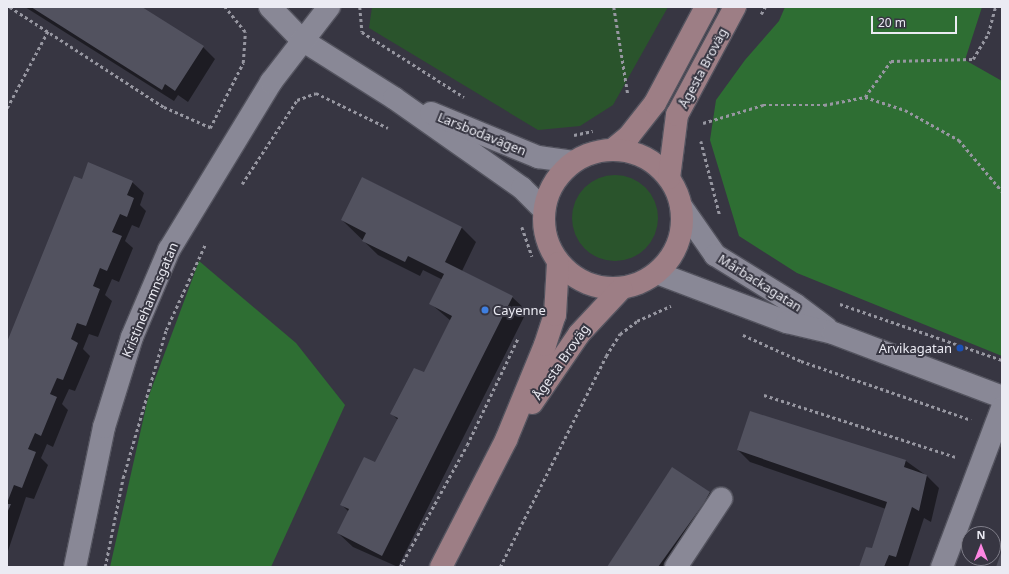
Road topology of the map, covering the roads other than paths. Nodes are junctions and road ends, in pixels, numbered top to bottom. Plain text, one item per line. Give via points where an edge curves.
1 (270, 7) edge
2 (329, 7) edge
3 (706, 7) edge
4 (736, 7) edge
5 (302, 40) junction
6 (394, 98) junction
7 (612, 150) junction
8 (572, 162) junction
9 (669, 178) junction
10 (682, 206) junction
11 (544, 209) junction
12 (558, 263) junction
13 (657, 273) junction
14 (621, 289) junction
15 (833, 333) junction
16 (1002, 398) edge
17 (1002, 408) edge
18 (506, 440) junction
19 (721, 499) dead end
20 (75, 567) edge
21 (441, 567) edge
22 (676, 567) edge
23 (942, 567) edge

1 - 5 street, Larsbodavägen
2 - 5 street, Kristinehamnsgatan
3 - 7 main road, Ågesta Broväg via 655,103 629,136
4 - 9 main road, Ågesta Broväg via 677,115
5 - 6 street, Larsbodavägen
5 - 20 street, Kristinehamnsgatan via 270,82 169,250 132,337 104,427
6 - 8 street, Larsbodavägen via 538,157
6 - 11 street, Larsbodavägen via 522,188
7 - 8 main road via 590,153
7 - 9 main road via 635,153 654,163
8 - 11 main road via 553,183
9 - 10 main road
10 - 13 main road via 682,231 673,254
10 - 15 street, Mårbackagatan via 714,255 796,304
11 - 12 main road via 545,238
12 - 14 main road via 579,278
12 - 18 main road, Ågesta Broväg via 554,315
13 - 14 main road via 640,284
13 - 15 street, Mårbackagatan via 787,322
14 - 18 main road, Ågesta Broväg via 579,334
15 - 16 street, Mårbackagatan
17 - 23 street
18 - 21 main road, Ågesta Broväg
19 - 22 street

